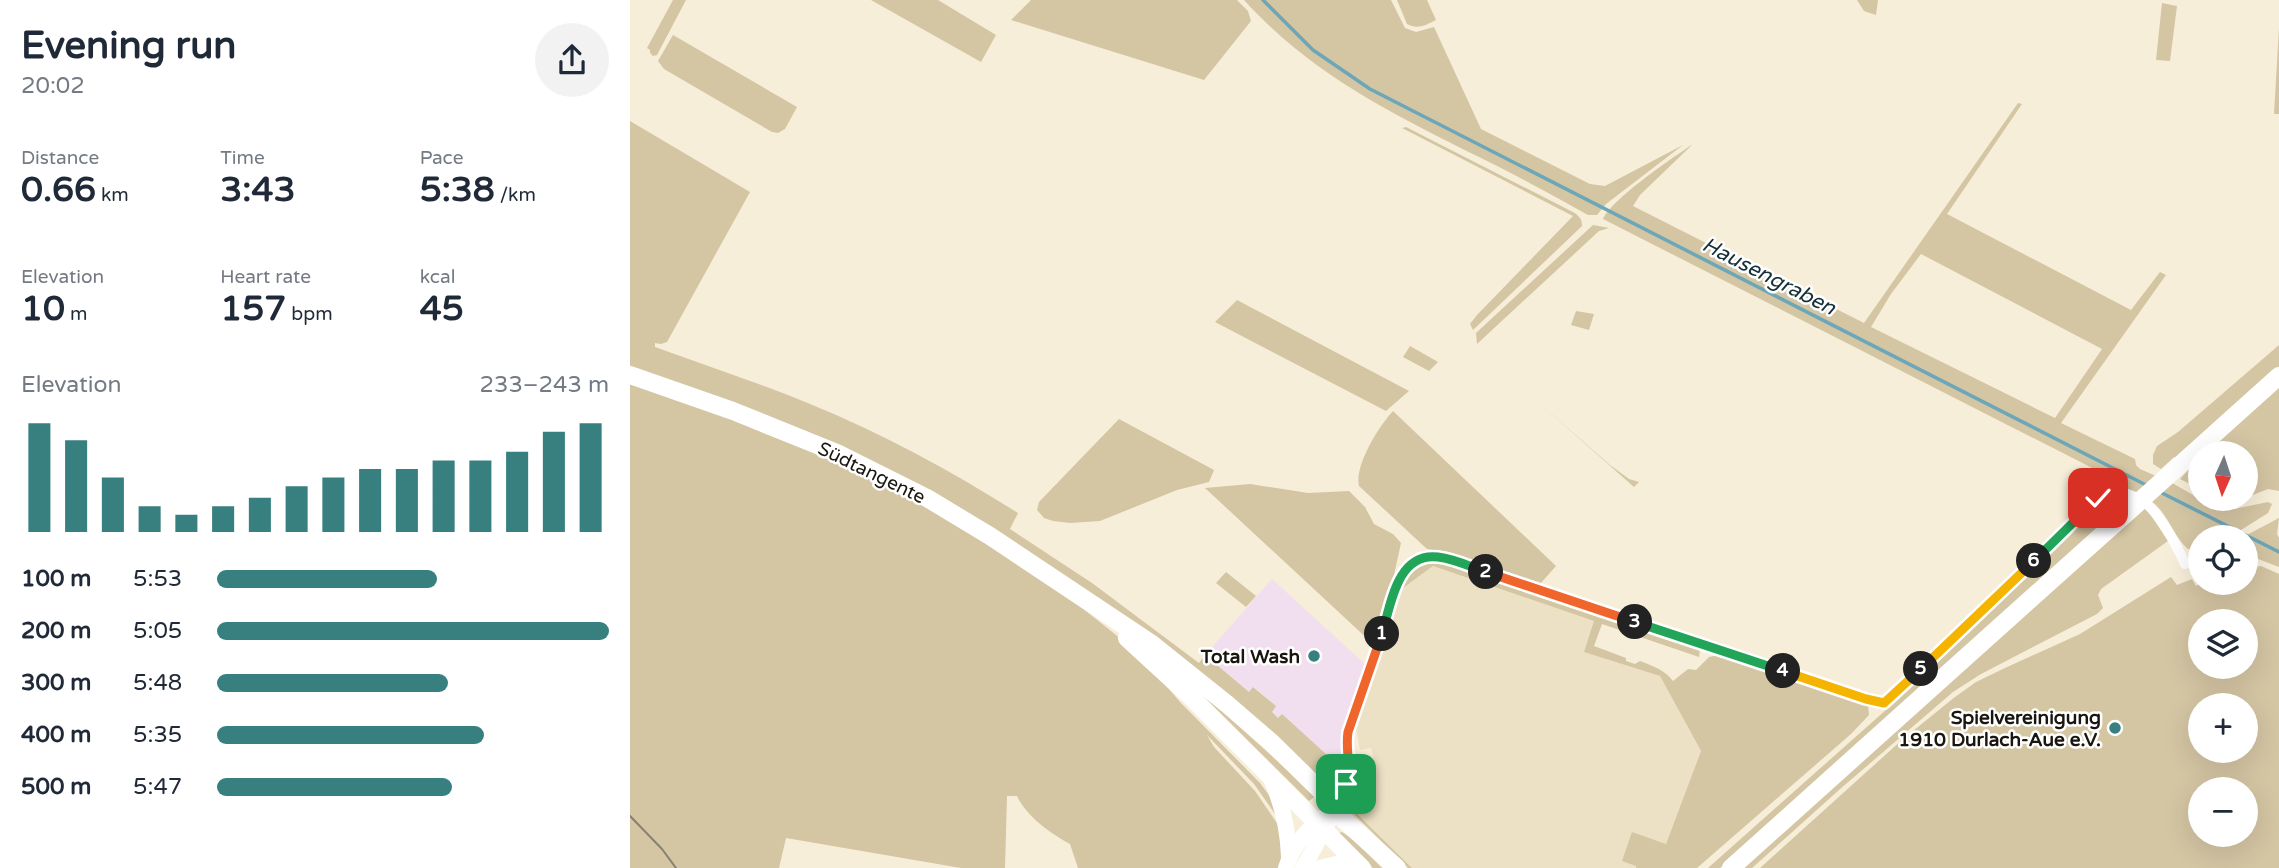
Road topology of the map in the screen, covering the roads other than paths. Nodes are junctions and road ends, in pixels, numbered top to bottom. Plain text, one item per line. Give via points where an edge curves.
1 (630, 375) edge
2 (2279, 376) edge
3 (2185, 564) dead end
4 (1094, 607) junction
5 (1271, 779) junction
6 (1333, 810) junction
7 (1320, 827) junction
8 (1288, 862) edge
9 (1359, 866) edge
10 (1304, 868) edge
11 (1320, 868) edge
12 (1397, 868) edge
13 (1731, 868) edge

1 - 4 main road, Südtangente via 792,435 892,480 980,529
2 - 13 main road
3 - 6 street via 2160,518 2143,500 2113,489 2098,498 1884,703 1446,558 1418,560 1400,577 1348,732 1349,775
4 - 5 main road, Südtangente
4 - 6 main road, Südtangente via 1152,644 1227,704 1321,791
5 - 7 main road, Südtangente
5 - 8 main road via 1281,801
6 - 7 main road
6 - 12 main road, Südtangente
7 - 8 main road via 1304,834
7 - 9 main road, Südtangente
7 - 10 main road
9 - 11 main road via 1340,863

